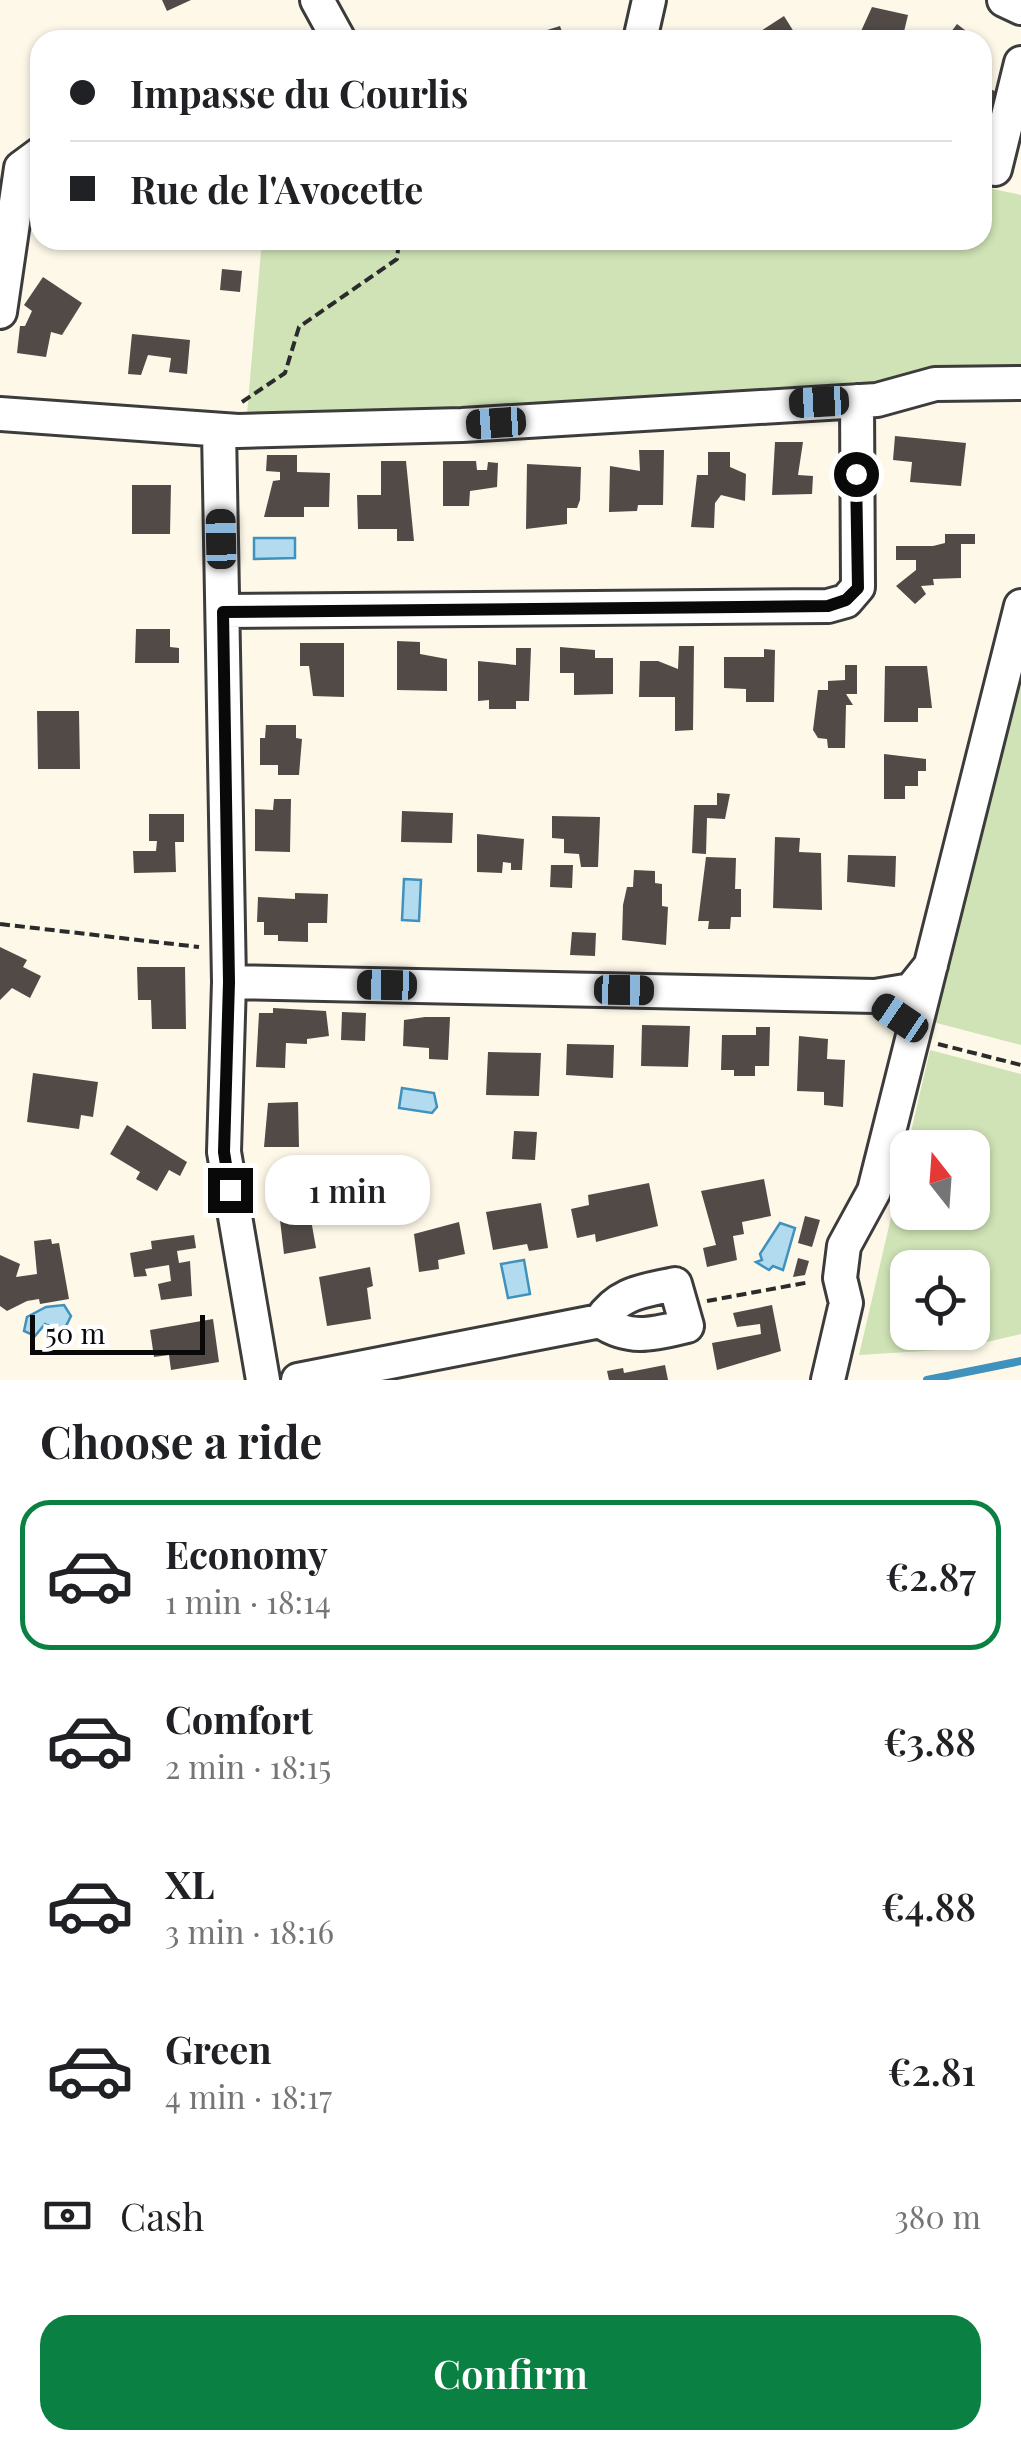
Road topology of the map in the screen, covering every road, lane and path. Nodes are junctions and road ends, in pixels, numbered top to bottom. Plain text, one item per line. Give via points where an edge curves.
1 (317, 0) edge
2 (649, 0) edge
3 (1004, 0) edge
4 (1021, 8) edge
5 (334, 30) edge
6 (642, 30) edge
7 (1021, 63) edge
8 (30, 162) edge
9 (999, 170) edge
10 (398, 250) edge
11 (0, 312) edge
12 (1021, 383) edge
13 (857, 400) junction
14 (0, 414) edge
15 (229, 431) junction
16 (1021, 606) edge
17 (223, 612) junction
18 (0, 924) edge
19 (932, 963) junction
20 (228, 966) junction
21 (860, 995) junction
22 (912, 1040) junction
23 (1021, 1065) edge
24 (819, 1281) dead end
25 (682, 1305) joint
26 (263, 1380) edge
27 (298, 1380) edge
28 (828, 1380) edge

1 - 5 street
2 - 6 street
3 - 4 street
7 - 9 street
8 - 11 street via 22,168
10 - 15 path via 397,259 299,327 285,373 242,402
12 - 13 street via 935,384
13 - 15 street via 462,425
13 - 17 street via 858,588 846,600 828,606
14 - 15 street
15 - 17 street
16 - 19 street
17 - 20 street
18 - 20 path
19 - 21 street via 911,990
19 - 22 street
20 - 21 street
20 - 26 street via 224,1152
21 - 22 street via 900,1018
22 - 23 path
22 - 28 street via 874,1191 844,1246 840,1278 846,1303
24 - 25 path
25 - 27 street via 687,1326 640,1336 620,1334 600,1320

